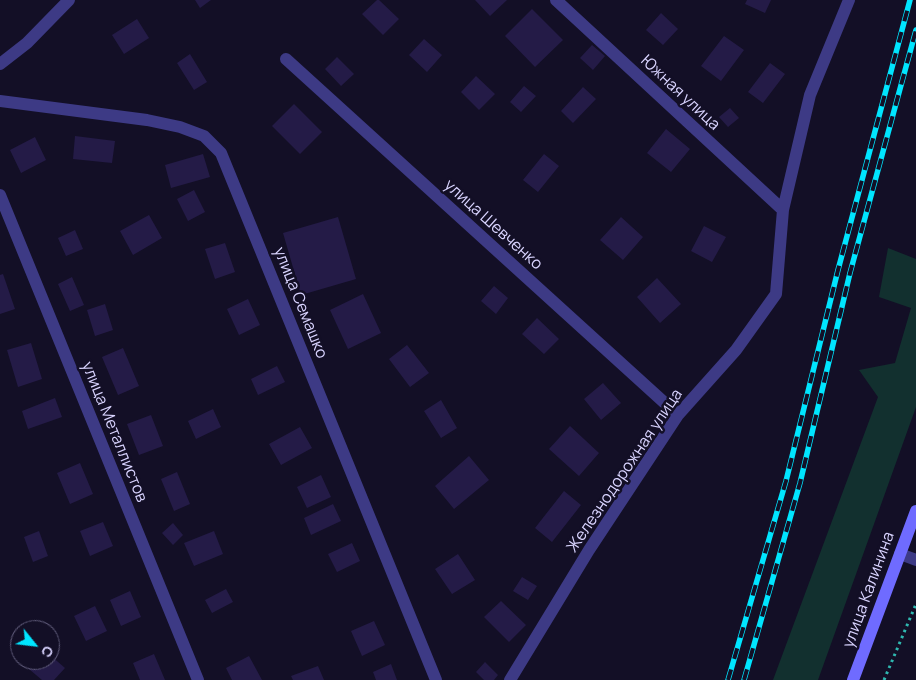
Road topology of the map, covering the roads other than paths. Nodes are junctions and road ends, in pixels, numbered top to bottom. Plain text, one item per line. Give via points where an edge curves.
1 (69, 0) edge
2 (556, 0) edge
3 (848, 0) edge
4 (286, 59) dead end
5 (0, 64) edge
6 (0, 100) edge
7 (0, 196) edge
8 (783, 210) junction
9 (678, 415) junction
10 (916, 512) edge
11 (900, 554) junction
12 (916, 560) edge
13 (198, 680) edge
14 (436, 680) edge
15 (510, 680) edge
16 (853, 680) edge

1 - 5 street via 26,44
2 - 8 street, Южная улица
3 - 8 street, Железнодорожная улица via 810,95
4 - 9 street, улица Шевченко
6 - 14 street, улица Семашко via 180,127 204,136 221,153
7 - 13 street, улица Металлистов
8 - 9 street, Железнодорожная улица via 776,294 736,350
9 - 15 street, Железнодорожная улица via 589,550
10 - 11 main road, улица Калинина
11 - 12 street
11 - 16 main road, улица Калинина

